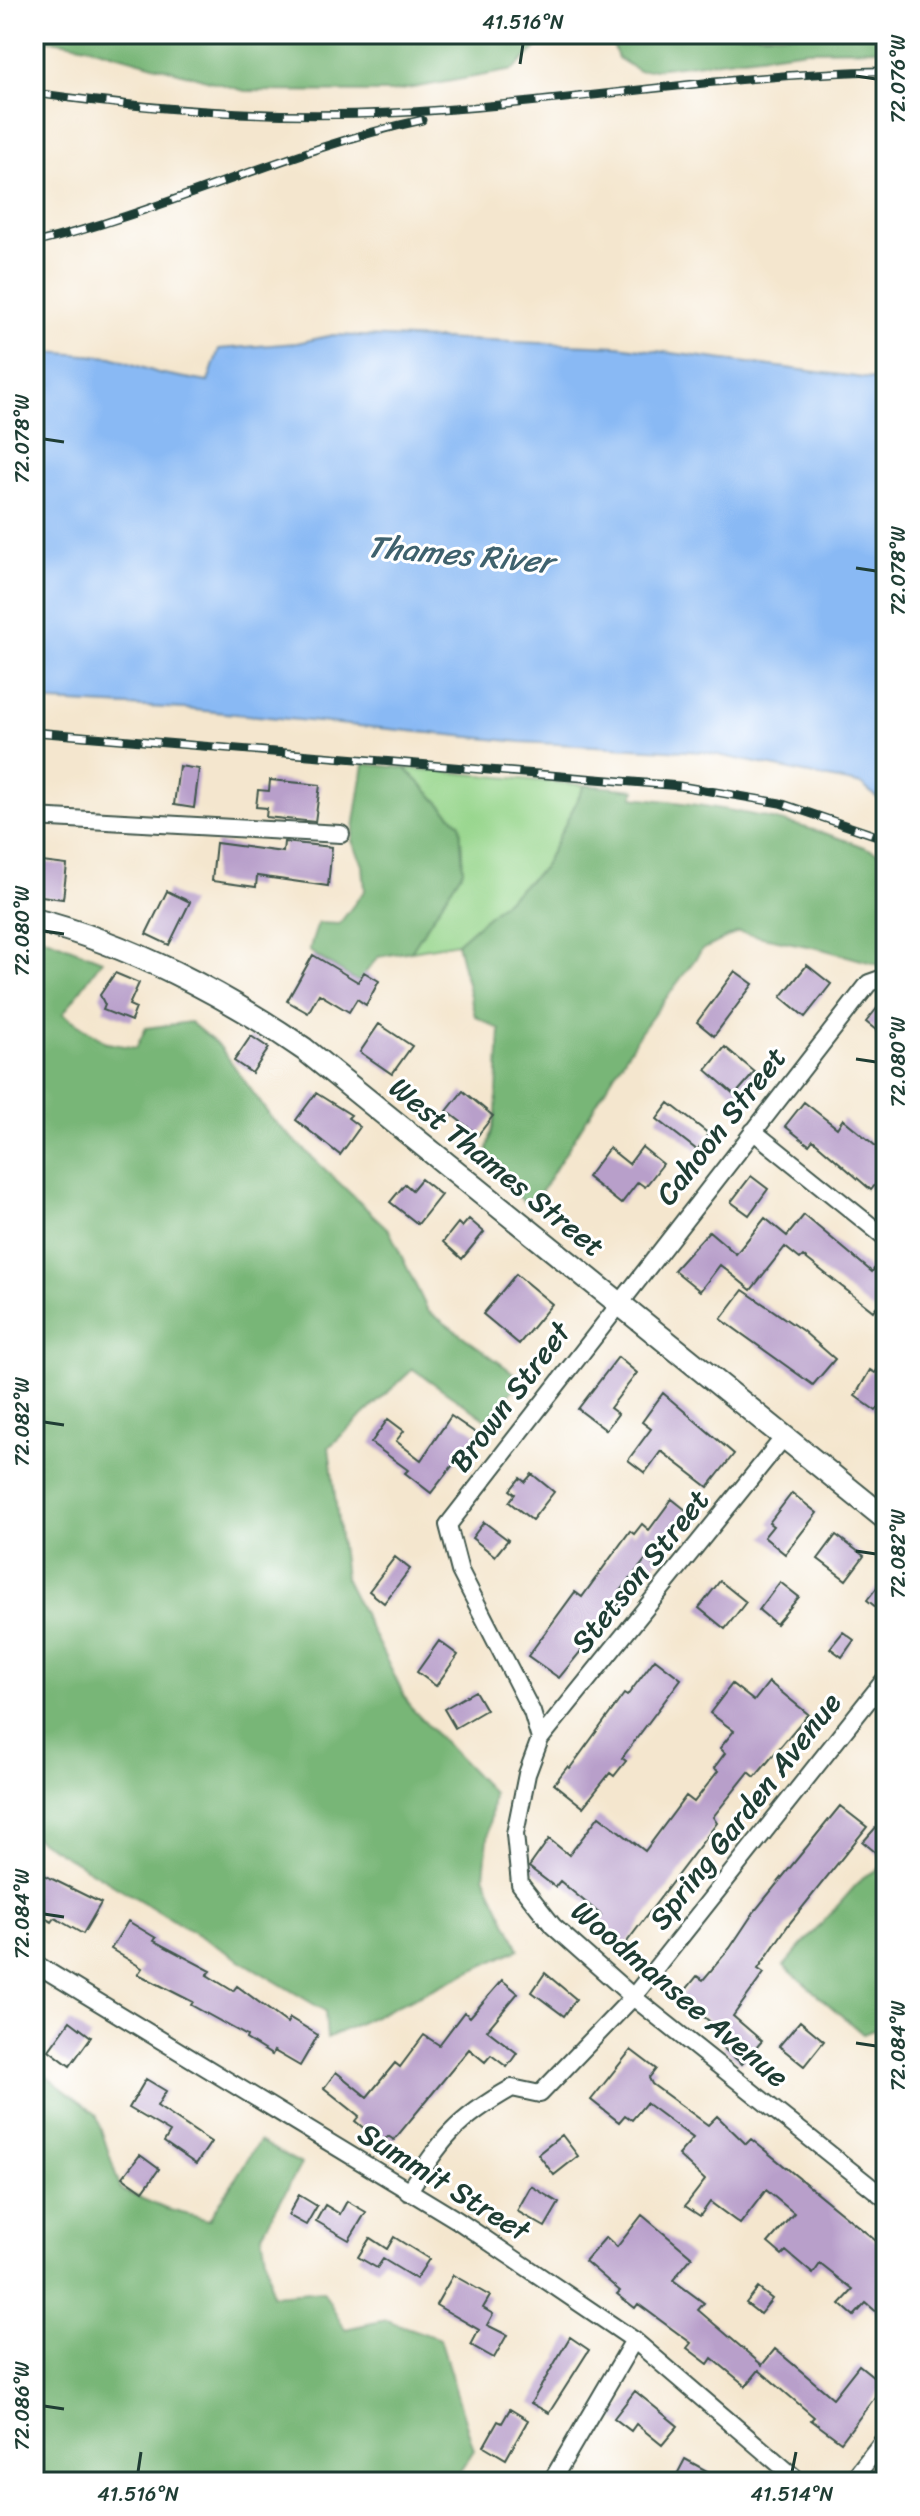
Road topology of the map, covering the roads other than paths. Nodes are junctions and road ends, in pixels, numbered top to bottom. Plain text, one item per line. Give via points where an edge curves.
1 (34, 817) edge
2 (341, 834) dead end
3 (34, 920) edge
4 (886, 977) edge
5 (753, 1131) junction
6 (886, 1238) edge
7 (617, 1304) junction
8 (784, 1437) junction
9 (886, 1519) edge
10 (886, 1678) edge
11 (540, 1739) junction
12 (34, 1963) edge
13 (633, 1997) junction
14 (408, 2192) junction
15 (886, 2199) edge
16 (634, 2340) junction
17 (886, 2437) edge
18 (551, 2482) edge
19 (800, 2482) edge
20 (851, 2482) edge

1 - 2 street
3 - 7 main road, West Thames Street via 191,982 275,1029
4 - 5 street, Cahoon Street via 869,983
5 - 6 street
5 - 7 street, Cahoon Street
7 - 8 main road, West Thames Street
7 - 11 street, Brown Street via 448,1525 460,1571 532,1712
8 - 9 main road, West Thames Street
8 - 11 street, Stetson Street
10 - 13 street, Spring Garden Avenue
11 - 13 street, Woodmansee Avenue via 515,1834 520,1884 553,1926
12 - 14 street, Summit Street
13 - 14 street, Spring Garden Avenue via 540,2094 512,2088 445,2135
13 - 15 street, Woodmansee Avenue
14 - 16 street, Summit Street
16 - 18 street
16 - 19 street, Summit Street
17 - 20 street

